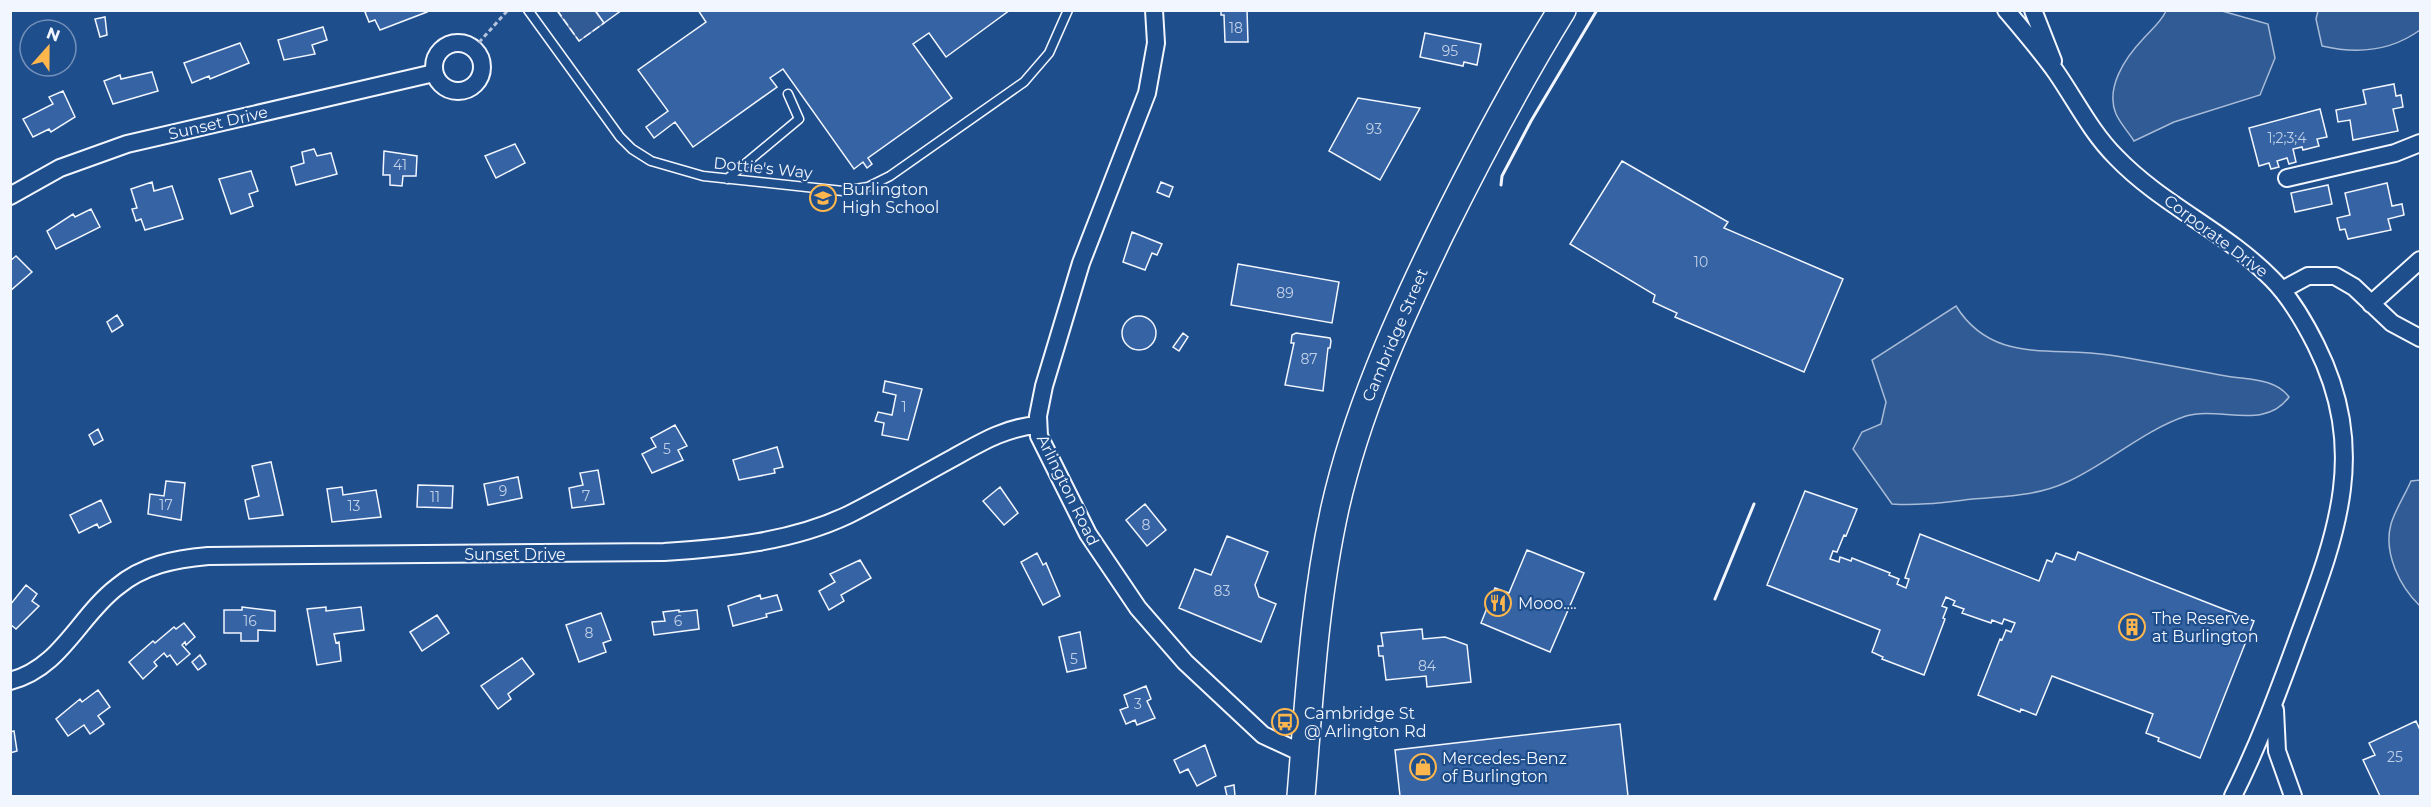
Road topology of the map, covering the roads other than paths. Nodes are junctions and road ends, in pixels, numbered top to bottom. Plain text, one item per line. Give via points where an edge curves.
1 (528, 10) edge
2 (1068, 10) edge
3 (1154, 10) edge
4 (1562, 10) edge
5 (2006, 10) edge
6 (2033, 10) edge
7 (434, 73) junction
8 (2057, 73) junction
9 (788, 94) dead end
10 (2420, 143) edge
11 (2287, 178) dead end
12 (727, 179) junction
13 (10, 196) edge
14 (2420, 263) edge
15 (2282, 290) junction
16 (2371, 304) junction
17 (2421, 338) edge
18 (1038, 425) junction
19 (10, 681) edge
20 (2277, 698) junction
21 (1304, 754) junction
22 (1301, 796) edge
23 (2233, 796) edge
24 (2293, 796) edge

1 - 12 lane, Dottie's Way via 632,149 668,168
2 - 12 lane, Dottie's Way via 1049,52 1024,82 878,183 843,191
3 - 18 street, Arlington Road via 1156,42 1147,93 1081,262 1044,387
4 - 21 main road, Cambridge Street via 1484,145 1371,386 1345,469 1328,546
5 - 8 street, Corporate Drive
6 - 8 street, Corporate Drive
7 - 7 street via 439,83 458,92 477,82 482,61 474,48 460,43 445,46 435,58
7 - 13 street, Sunset Drive via 127,144 60,168
8 - 15 street, Corporate Drive via 2090,125 2126,167 2237,248
9 - 12 lane via 799,119
10 - 11 street via 2395,153
14 - 16 street
15 - 16 street via 2308,276 2330,274 2348,282
15 - 20 street, Corporate Drive via 2302,319 2332,383 2343,437 2345,472 2330,550
16 - 17 street via 2392,323
18 - 19 street, Sunset Drive via 993,436 835,520 788,536 730,547 664,552 208,556 159,564 118,586 58,653 29,674
18 - 21 street, Arlington Road via 1042,444 1088,534 1137,608 1185,662 1261,734
20 - 23 street, Corporate Drive
20 - 24 street, Corporate Drive via 2277,751
21 - 22 main road, Cambridge Street

